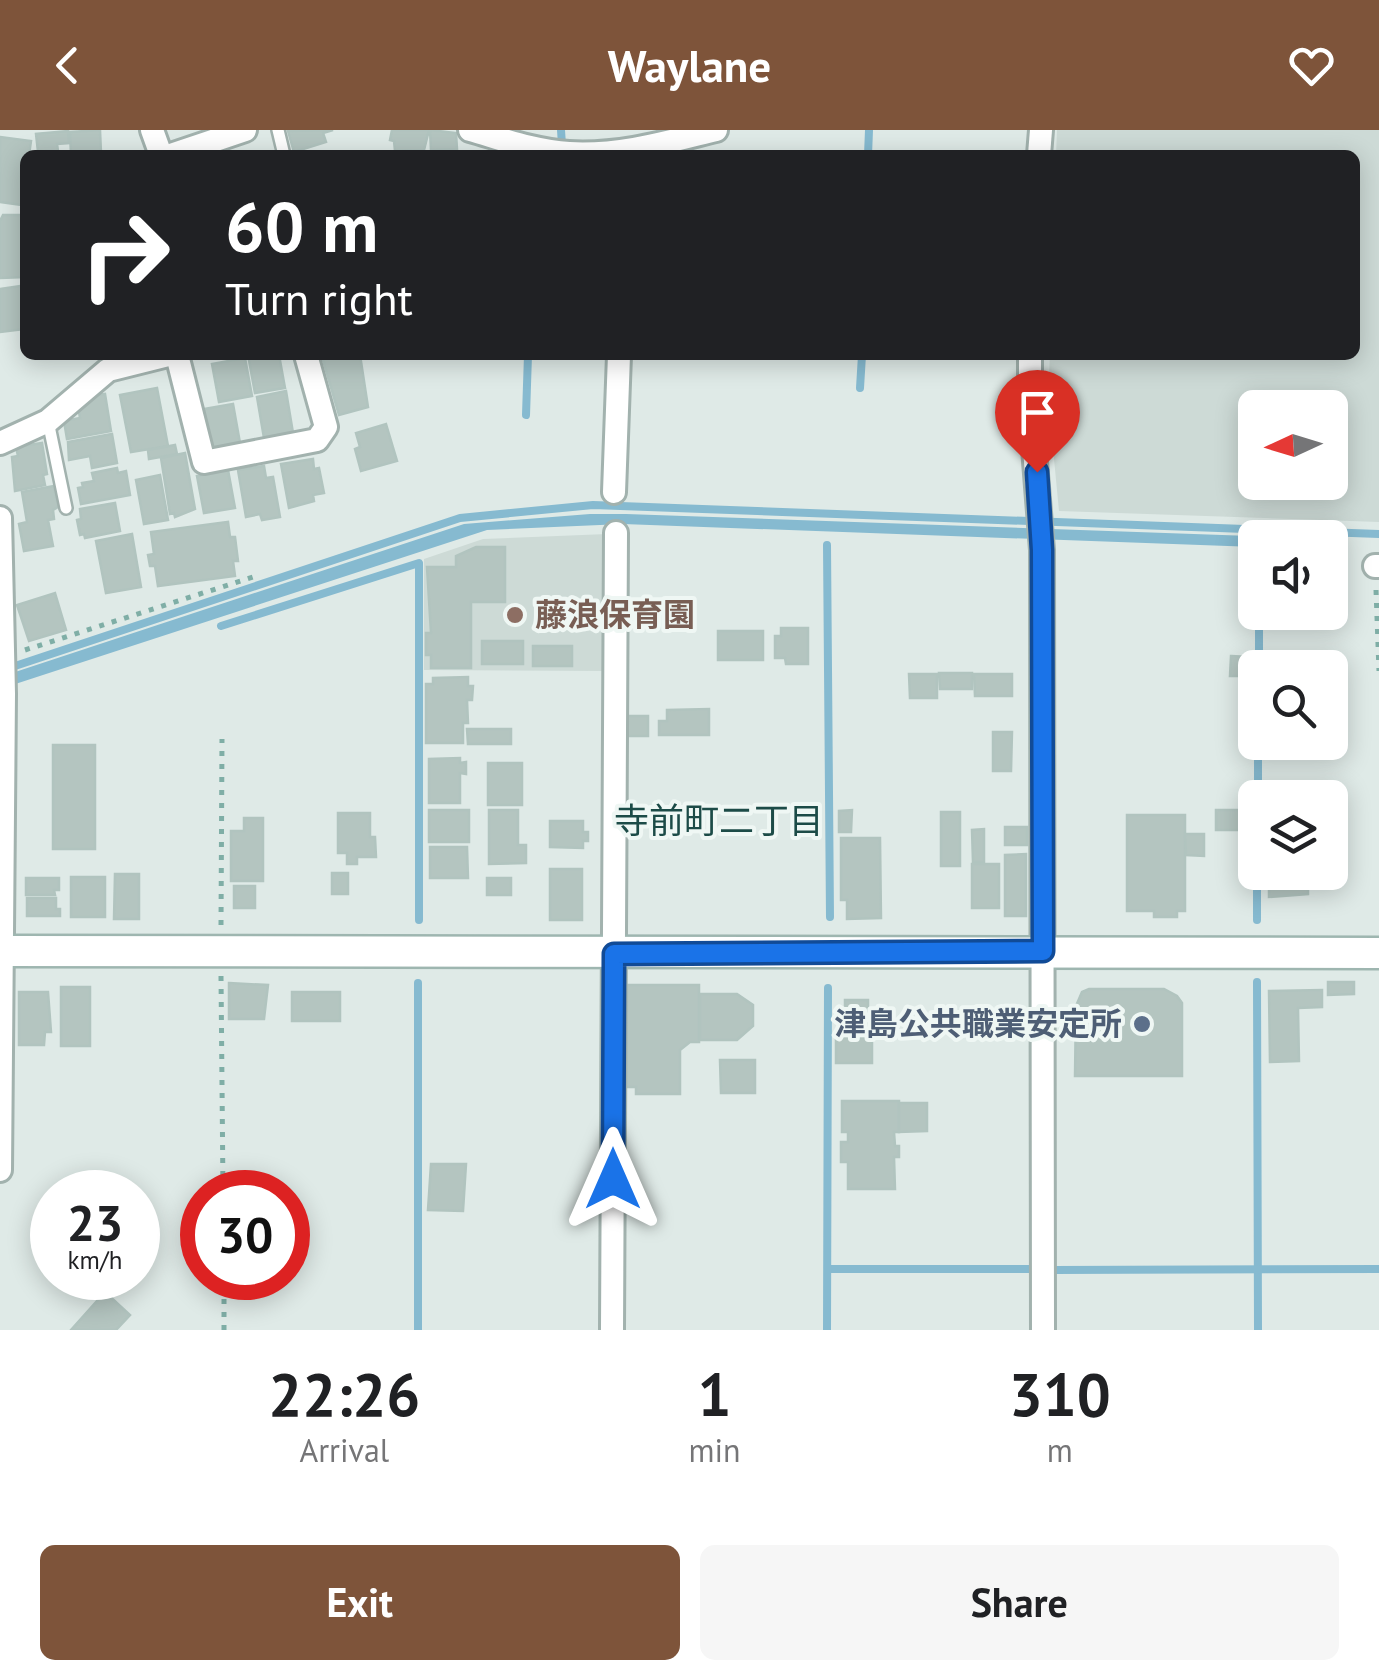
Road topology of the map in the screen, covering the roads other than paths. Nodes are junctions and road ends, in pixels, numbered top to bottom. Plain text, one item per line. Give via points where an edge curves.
1 (245, 130) edge
2 (470, 130) edge
3 (717, 130) edge
4 (615, 141) edge
5 (186, 150) edge
6 (551, 150) edge
7 (580, 150) edge
8 (129, 360) edge
9 (178, 360) edge
10 (307, 360) edge
11 (619, 360) edge
12 (1030, 360) edge
13 (48, 421) junction
14 (0, 442) edge
15 (614, 492) dead end
16 (66, 508) dead end
17 (0, 518) edge
18 (616, 533) dead end
19 (0, 951) edge
20 (1043, 951) junction
21 (1379, 953) edge
22 (614, 954) junction
23 (0, 1170) edge
24 (612, 1330) edge
25 (1043, 1330) edge

1 - 5 street
2 - 6 street
3 - 4 street
4 - 7 street
8 - 13 street
9 - 10 street via 204,462 317,440 326,427
11 - 15 street
12 - 20 street via 1042,550
13 - 14 street
13 - 16 lane
17 - 19 street
18 - 22 street
19 - 22 street
19 - 23 street
20 - 21 street
20 - 22 street
20 - 25 street
22 - 24 street

